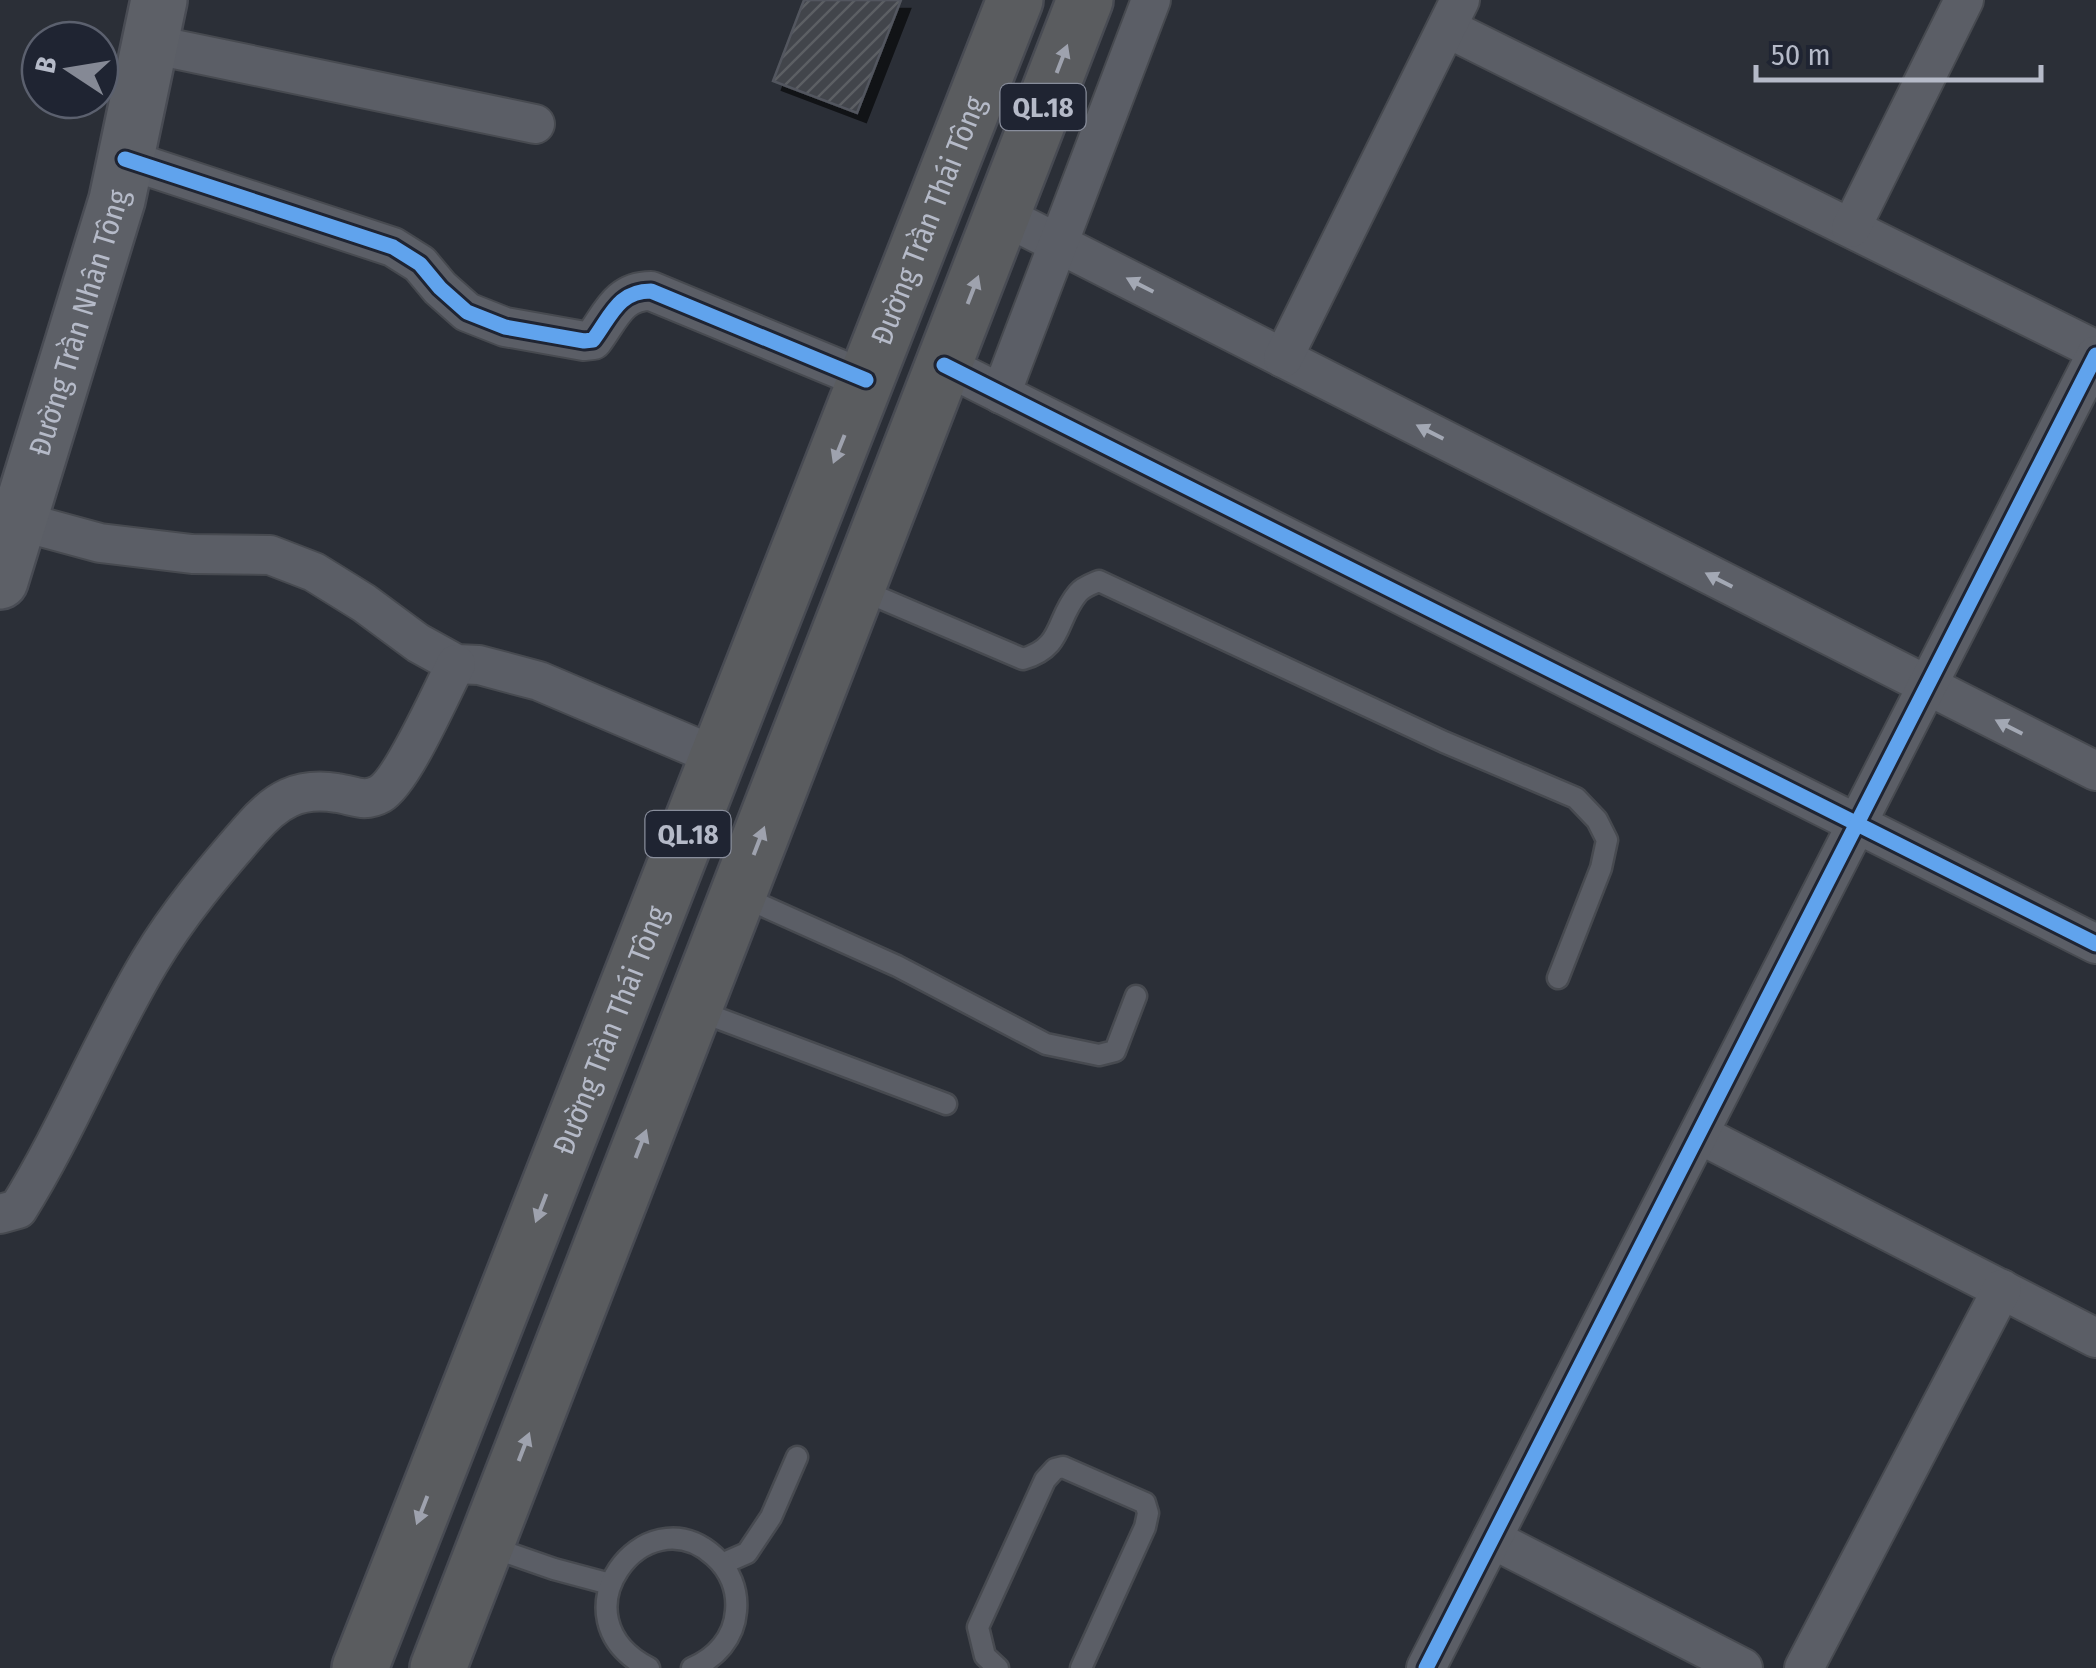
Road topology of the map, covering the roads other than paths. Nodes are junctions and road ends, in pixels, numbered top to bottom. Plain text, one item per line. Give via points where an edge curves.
1 (1015, 0) edge
2 (1085, 0) edge
3 (1151, 0) edge
4 (1964, 0) edge
5 (1454, 14) edge
6 (154, 22) edge
7 (535, 124) dead end
8 (125, 159) junction
9 (1002, 215) junction
10 (1851, 228) junction
11 (1058, 243) junction
12 (2096, 352) edge
13 (1283, 358) junction
14 (944, 366) junction
15 (866, 380) junction
16 (1001, 394) junction
17 (19, 521) junction
18 (0, 582) edge
19 (779, 601) junction
20 (850, 605) junction
21 (456, 664) junction
22 (1929, 686) junction
23 (718, 757) junction
24 (2096, 771) edge
25 (1858, 824) junction
26 (738, 895) junction
27 (2096, 944) edge
28 (1558, 978) dead end
29 (1136, 996) dead end
30 (694, 1009) junction
31 (946, 1104) dead end
32 (1700, 1134) junction
33 (0, 1214) edge
34 (2002, 1290) junction
35 (2096, 1338) edge
36 (796, 1457) dead end
37 (1492, 1540) junction
38 (486, 1545) junction
39 (722, 1564) junction
40 (610, 1584) junction
41 (360, 1668) edge
42 (438, 1668) edge
43 (649, 1668) edge
44 (692, 1668) edge
45 (998, 1668) edge
46 (1081, 1668) edge
47 (1426, 1668) edge
48 (1743, 1668) edge
49 (1804, 1668) edge

1 - 15 highway, Đường Trần Thái Tông / QL.18
9 -> 2 highway, QL.18
3 - 11 street
4 - 10 street
5 - 10 street
5 - 13 street
6 - 7 street
6 - 8 main road, Đường Trần Nhân Tông
8 - 15 street via 393,246 467,312 504,327 593,340 619,301 652,290
8 - 17 main road, Đường Trần Nhân Tông
9 - 11 street
14 -> 9 highway, QL.18
10 - 12 street
13 -> 11 street
11 - 16 street
12 - 22 street
22 -> 13 street
14 - 16 street
14 - 20 highway, QL.18
15 -> 19 highway, Đường Trần Thái Tông / QL.18
16 - 25 street
17 - 18 main road, Đường Trần Nhân Tông
17 - 21 street via 100,543 270,556 314,572
19 - 20 highway
19 - 23 highway, Đường Trần Thái Tông / QL.18
26 -> 20 highway, QL.18
20 - 28 lane via 1023,660 1043,654 1079,590 1099,581 1576,798 1607,840
21 - 23 street via 539,681
21 - 33 street via 384,792 366,800 293,793 255,824 203,885 150,960 40,1173 18,1208
24 -> 22 street
22 - 25 street
23 -> 41 highway, Đường Trần Thái Tông / QL.18
25 - 27 street
25 - 32 street
26 - 29 lane via 897,966 1046,1044 1099,1056 1114,1051
26 - 30 highway, QL.18
30 - 31 lane
38 -> 30 highway, QL.18
32 - 34 street
32 - 37 street
34 - 35 street
34 - 49 street
36 - 39 lane via 771,1518 747,1552
37 - 47 street
37 - 48 street
38 - 40 lane
38 - 42 highway, QL.18
39 - 40 lane via 692,1543 655,1542 623,1562
39 - 44 lane via 737,1598 736,1616 720,1650
40 - 43 lane via 611,1632 620,1648
45 - 46 lane via 985,1656 978,1626 1045,1480 1063,1467 1145,1504 1148,1513

